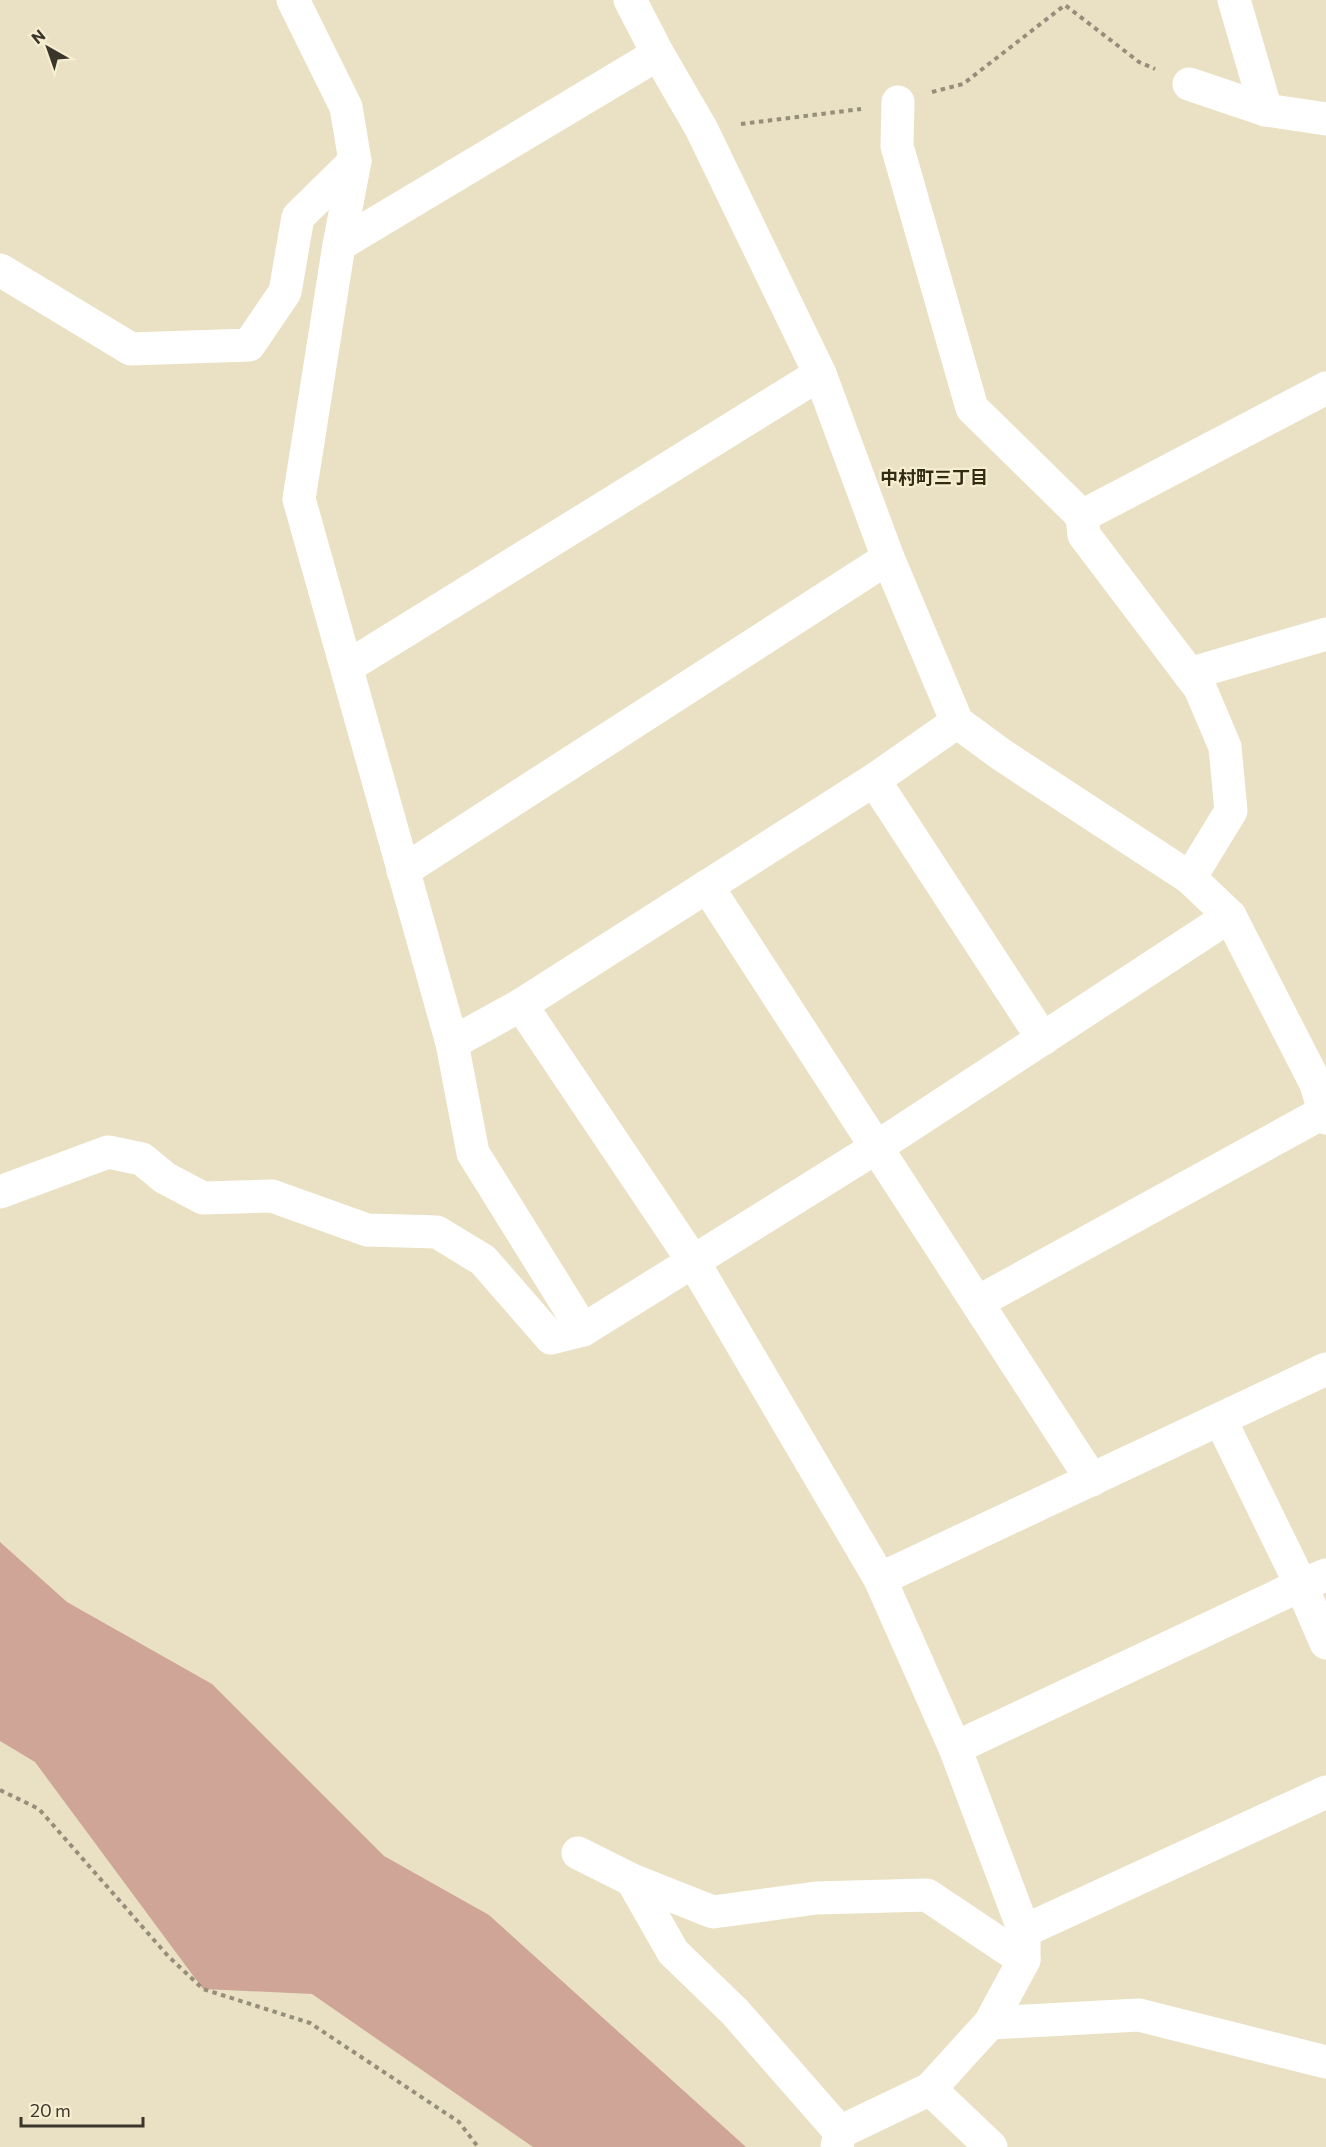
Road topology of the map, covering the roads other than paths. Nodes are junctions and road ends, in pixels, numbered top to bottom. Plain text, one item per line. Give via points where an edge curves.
1 (293, 0) edge
2 (630, 0) edge
3 (1234, 0) edge
4 (658, 54) junction
5 (1190, 84) road end
6 (898, 102) road end
7 (1266, 110) junction
8 (1326, 119) edge
9 (355, 161) junction
10 (339, 245) junction
11 (0, 270) edge
12 (820, 374) junction
13 (1326, 388) edge
14 (1082, 516) junction
15 (888, 558) junction
16 (1326, 634) edge
17 (347, 667) junction
18 (1189, 674) junction
19 (957, 722) junction
20 (874, 780) junction
21 (403, 871) junction
22 (1190, 879) junction
23 (708, 886) junction
24 (1230, 916) junction
25 (521, 1005) junction
26 (1043, 1039) junction
27 (452, 1043) junction
28 (1323, 1098) edge
29 (877, 1147) junction
30 (0, 1192) edge
31 (693, 1261) junction
32 (978, 1302) junction
33 (583, 1329) junction
34 (1326, 1368) edge
35 (1220, 1419) junction
36 (1092, 1480) junction
37 (880, 1579) junction
38 (1314, 1580) edge
39 (1326, 1643) edge
40 (955, 1748) junction
41 (1326, 1792) edge
42 (578, 1853) dead end
43 (632, 1880) junction
44 (1024, 1945) junction
45 (990, 2023) junction
46 (1326, 2062) edge
47 (930, 2089) junction
48 (839, 2139) edge
49 (991, 2147) edge

1 - 9 street via 346,107
2 - 4 street
3 - 7 street
4 - 10 street
4 - 12 street via 701,128
5 - 7 street
6 - 14 street via 897,146 972,408
7 - 8 street
9 - 10 street
9 - 11 street via 298,217 285,292 249,345 131,349
10 - 17 street via 299,499
12 - 15 street
12 - 17 street
13 - 14 street
14 - 18 street via 1084,535
15 - 19 street
15 - 21 street
16 - 18 street
17 - 21 street
18 - 22 street via 1200,687 1225,747 1231,811
19 - 20 street
19 - 22 street
20 - 23 street
20 - 26 street
21 - 27 street
22 - 24 street
23 - 25 street
23 - 29 street
24 - 26 street
24 - 28 street
25 - 27 street
25 - 31 street
26 - 29 street
27 - 33 street via 474,1153
28 - 32 street
29 - 31 street
29 - 32 street
30 - 33 street via 108,1152 142,1159 165,1178 202,1198 272,1196 367,1230 437,1232 483,1260 551,1338
31 - 33 street
31 - 37 street
32 - 36 street
34 - 35 street
35 - 36 street
35 - 38 street
36 - 37 street
37 - 40 street
38 - 39 street
38 - 40 street
40 - 44 street
41 - 44 street
42 - 43 street
43 - 44 street via 713,1912 816,1898 927,1896
43 - 48 street via 673,1952 735,2012
44 - 45 street
45 - 46 street via 1139,2015
45 - 47 street
47 - 48 street
47 - 49 street

